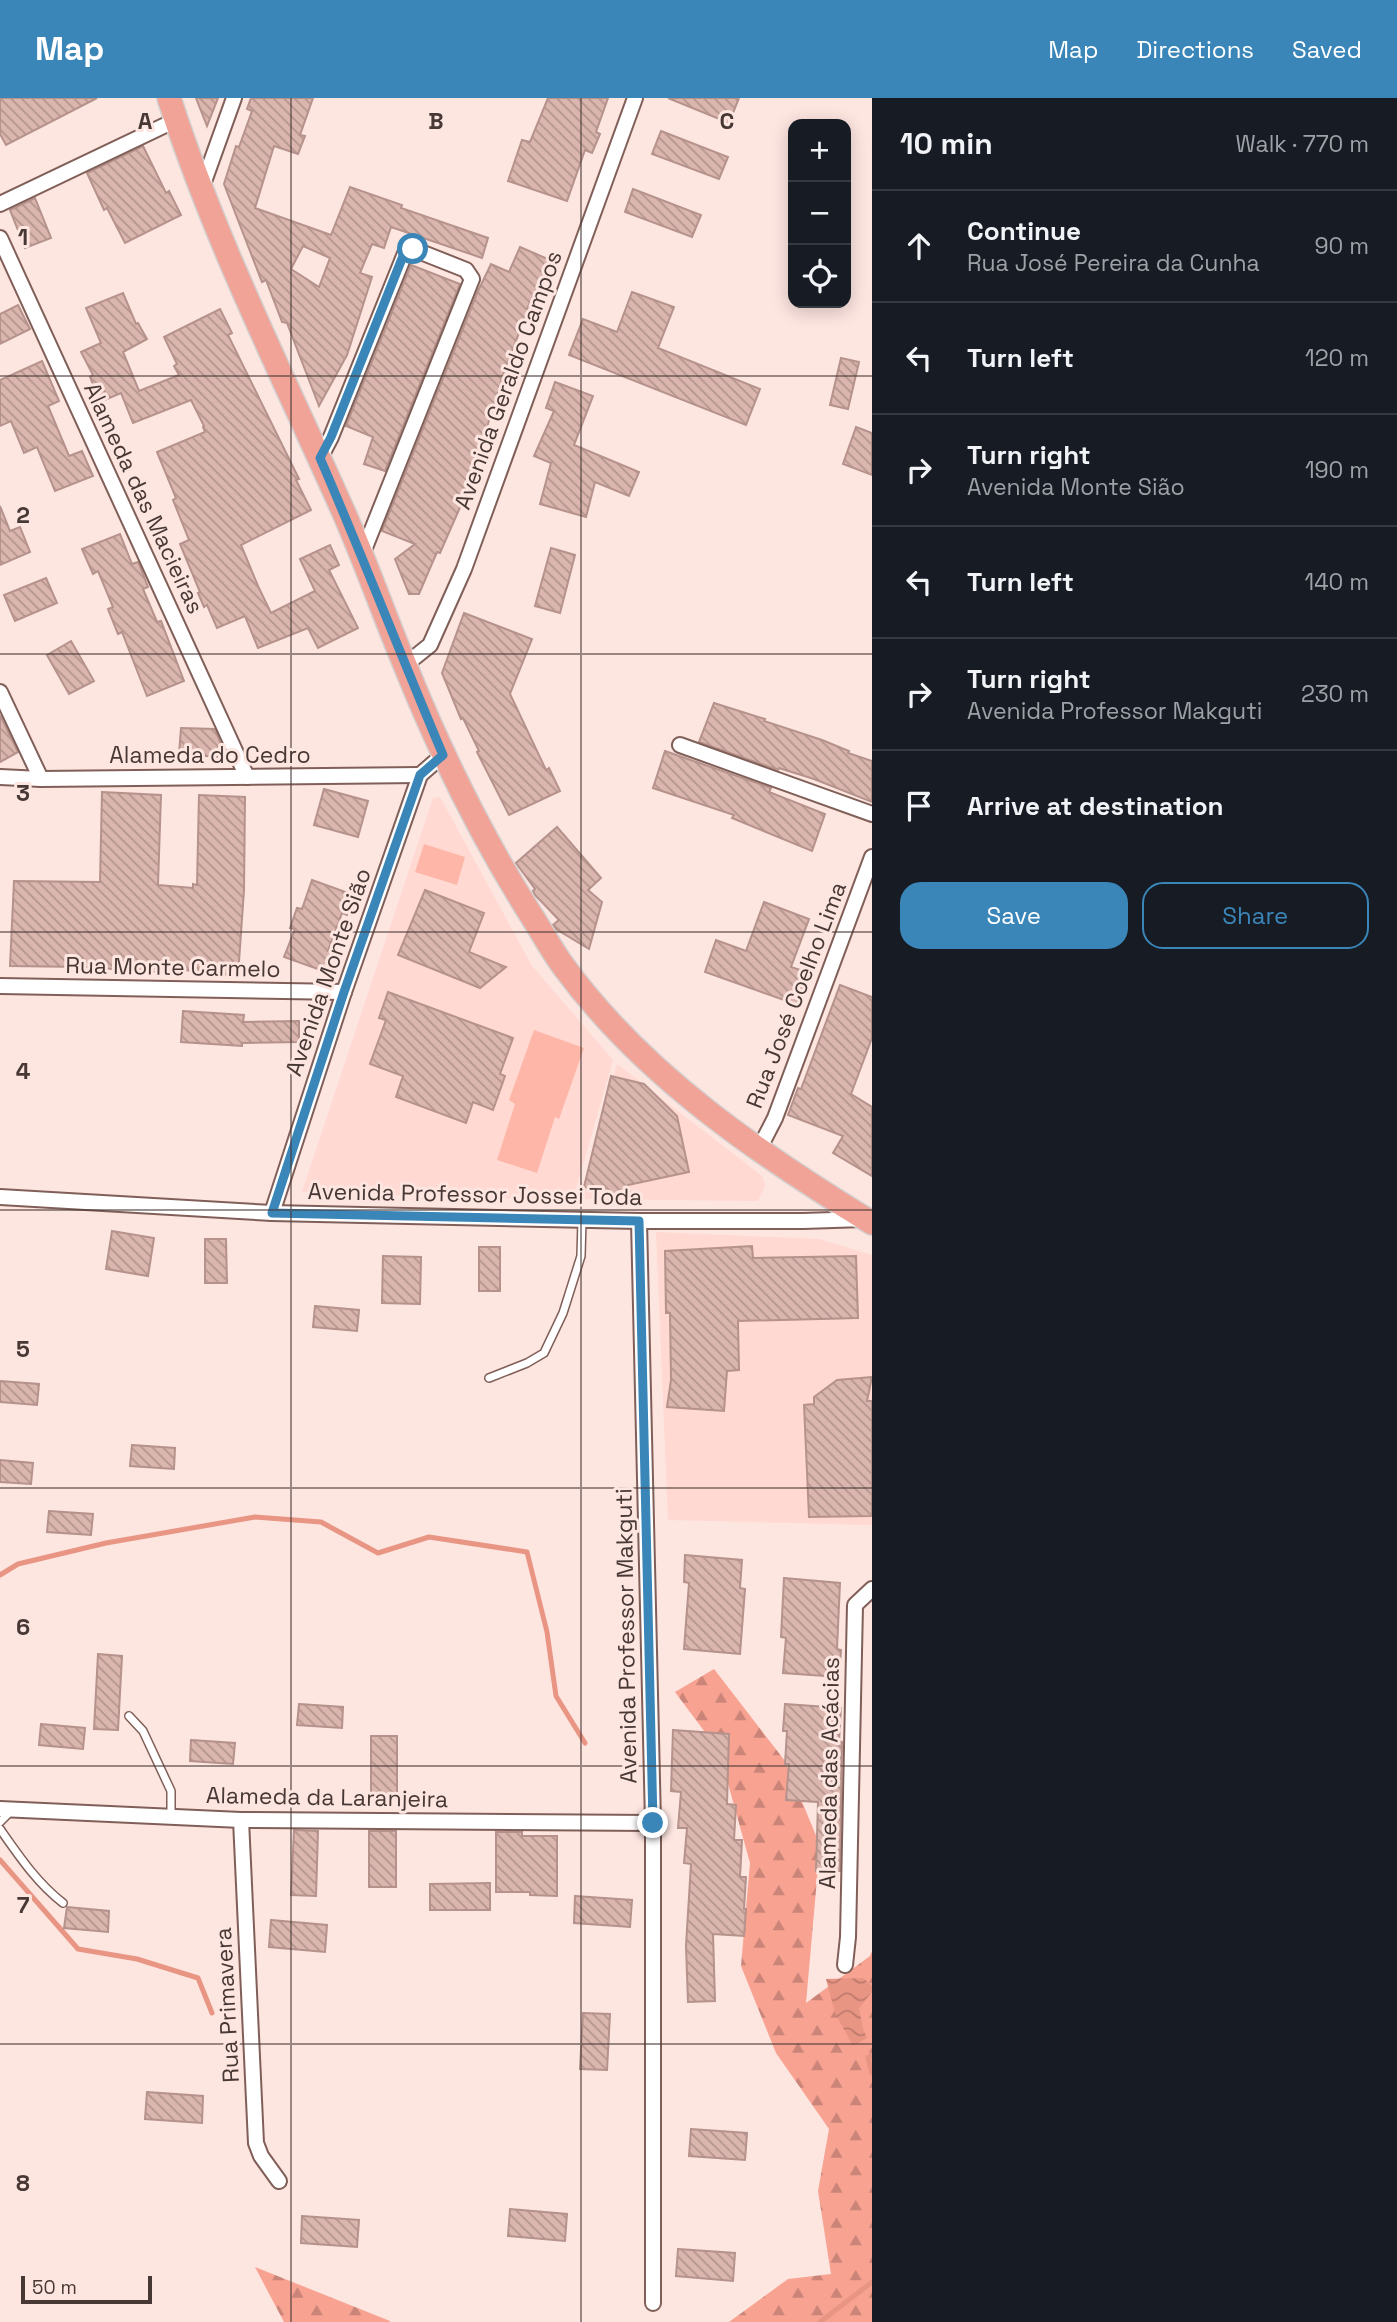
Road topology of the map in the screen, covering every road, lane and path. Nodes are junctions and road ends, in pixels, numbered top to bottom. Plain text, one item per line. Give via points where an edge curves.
1 (169, 98) edge
2 (234, 98) edge
3 (635, 98) edge
4 (176, 120) junction
5 (201, 192) junction
6 (0, 204) edge
7 (0, 238) edge
8 (320, 458) junction
9 (362, 555) junction
10 (405, 665) junction
11 (0, 692) edge
12 (680, 745) dead end
13 (443, 755) junction
14 (420, 775) junction
15 (0, 777) edge
16 (247, 777) junction
17 (41, 779) junction
18 (872, 814) edge
19 (872, 857) edge
20 (0, 986) edge
21 (344, 992) junction
22 (759, 1149) junction
23 (0, 1197) edge
24 (272, 1213) junction
25 (582, 1220) junction
26 (639, 1221) junction
27 (869, 1221) edge
28 (489, 1378) dead end
29 (872, 1589) edge
30 (129, 1716) dead end
31 (6, 1810) edge
32 (171, 1817) junction
33 (241, 1820) junction
34 (0, 1822) edge
35 (653, 1823) junction
36 (0, 1829) edge
37 (63, 1903) dead end
38 (845, 1965) dead end
39 (279, 2181) dead end
40 (653, 2303) dead end

1 - 4 main road
2 - 5 street
3 - 10 street, Avenida Geraldo Campos via 464,569 430,645
4 - 5 main road
4 - 6 street
5 - 8 main road
7 - 16 street, Alameda das Macieiras
8 - 9 main road
8 - 9 street via 406,251 413,249 466,270 472,279
9 - 10 main road
10 - 13 main road
11 - 17 street
12 - 18 street
13 - 14 street, Avenida Monte Sião
13 - 22 main road via 506,875 564,967 650,1062
14 - 16 street, Alameda do Cedro
14 - 21 street, Avenida Monte Sião
15 - 17 street, Alameda do Cedro
16 - 17 street, Alameda do Cedro
19 - 22 street, Rua José Coelho Lima via 775,1118
20 - 21 street, Rua Monte Carmelo
21 - 24 street, Avenida Monte Sião
22 - 27 main road
23 - 24 street, Avenida Professor Jossei Toda
24 - 25 street, Avenida Professor Jossei Toda
25 - 26 street, Avenida Professor Jossei Toda
25 - 28 lane via 581,1256 544,1353
26 - 27 street, Avenida Professor Jossei Toda
26 - 35 street, Avenida Professor Makguti
29 - 38 street, Alameda das Acácias via 855,1605
30 - 32 lane via 143,1731 171,1791
31 - 32 street, Alameda da Laranjeira
31 - 34 lane
32 - 33 street, Alameda da Laranjeira
33 - 35 street, Alameda da Laranjeira
33 - 39 street, Rua Primavera via 256,2143
35 - 40 street, Avenida Professor Makguti
36 - 37 lane via 22,1861

